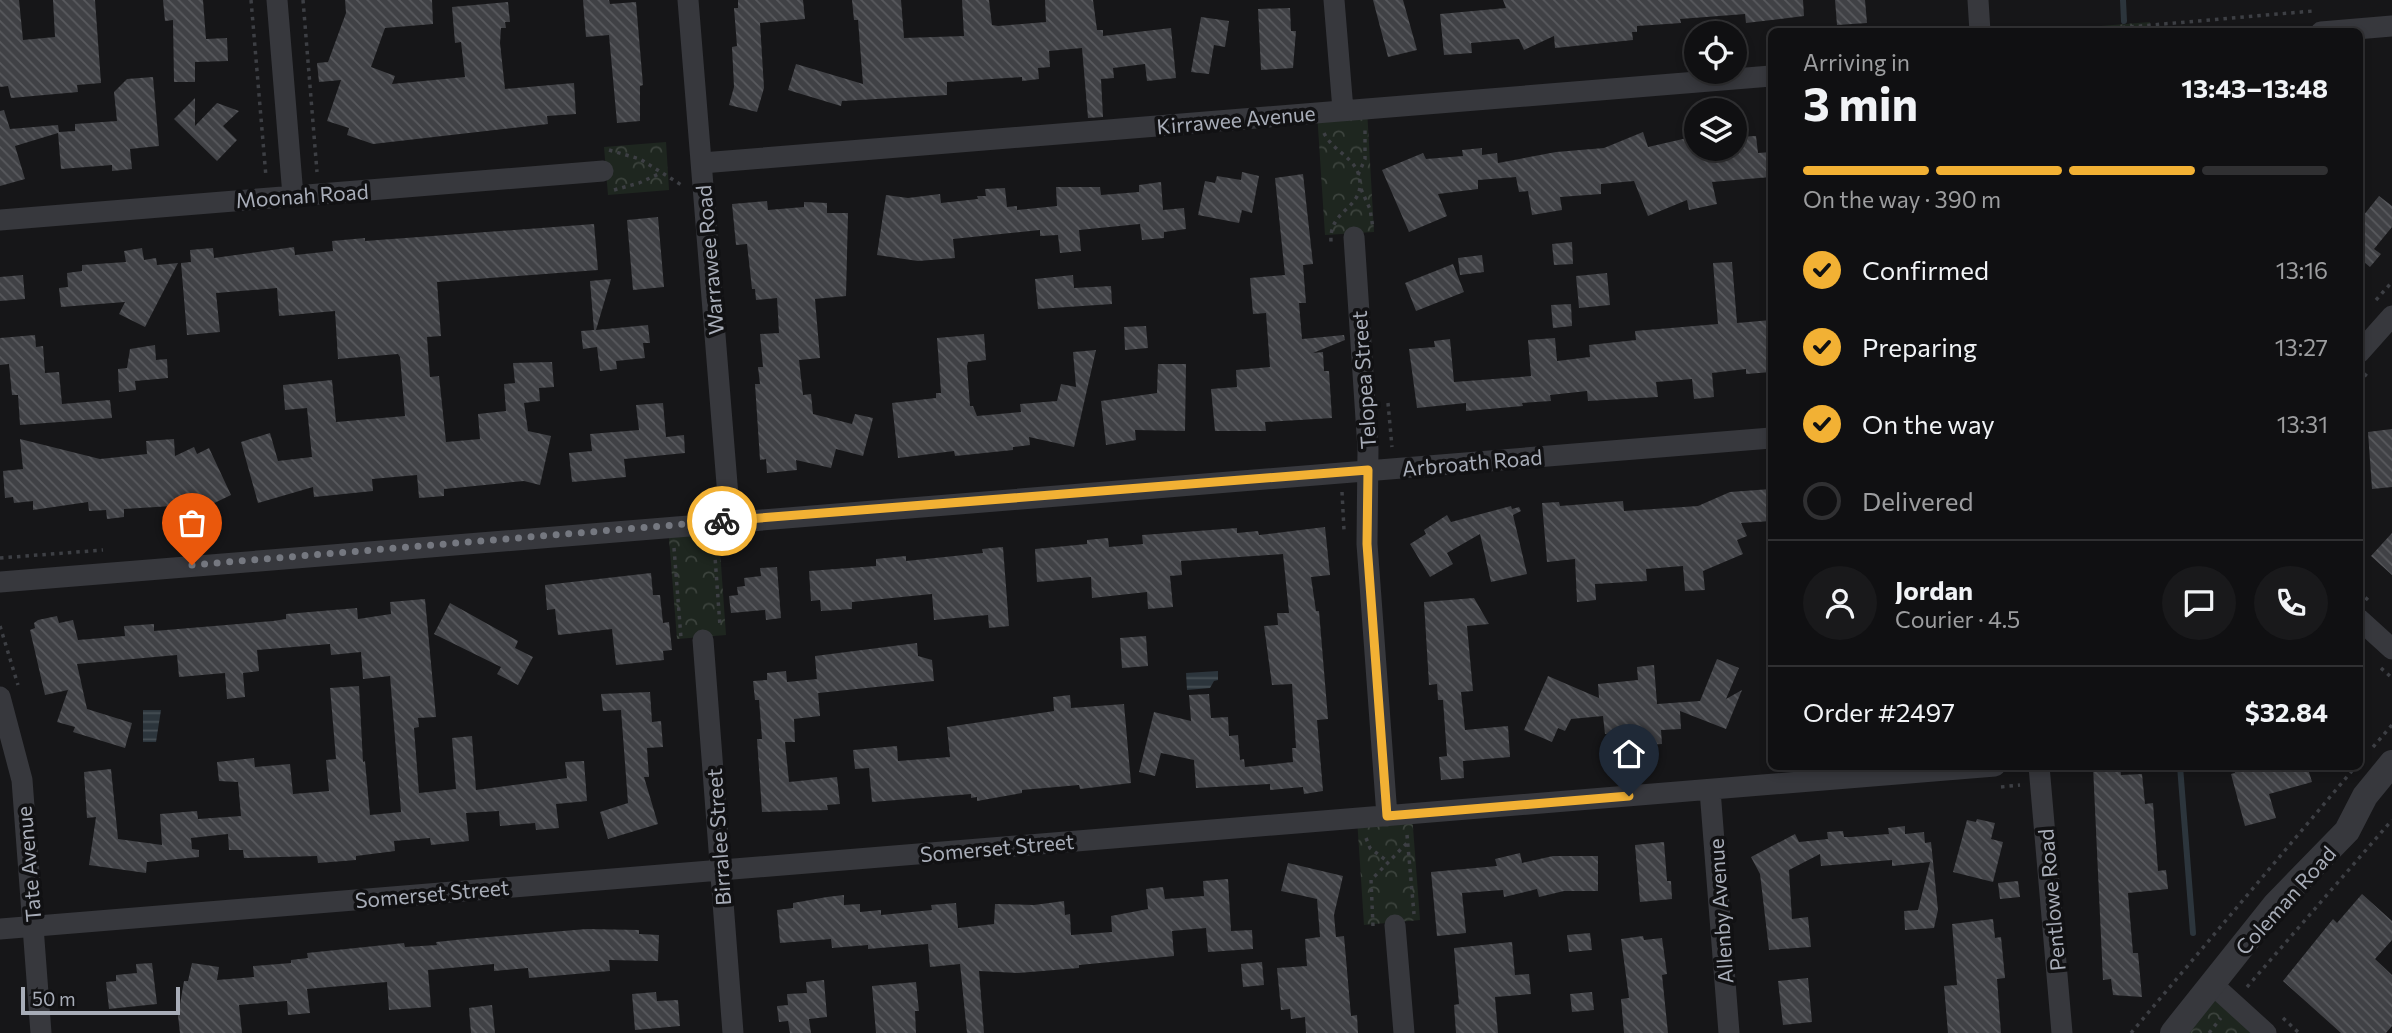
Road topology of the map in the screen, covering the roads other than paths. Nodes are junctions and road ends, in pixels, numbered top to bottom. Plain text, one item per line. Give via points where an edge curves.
1 (277, 0) edge
2 (688, 0) edge
3 (1334, 0) edge
4 (1978, 0) edge
5 (2322, 21) edge
6 (2392, 26) edge
7 (1980, 28) edge
8 (1768, 76) edge
9 (1343, 110) junction
10 (702, 163) junction
11 (604, 171) dead end
12 (293, 196) junction
13 (0, 220) edge
14 (1354, 237) dead end
15 (2392, 316) edge
16 (2363, 349) edge
17 (1768, 438) edge
18 (1368, 470) junction
19 (730, 521) junction
20 (0, 582) edge
21 (2363, 623) edge
22 (703, 640) dead end
23 (2392, 649) edge
24 (0, 697) edge
25 (2392, 763) edge
26 (1947, 770) edge
27 (2039, 770) edge
28 (1710, 790) junction
29 (1387, 816) junction
30 (720, 870) junction
31 (1395, 925) dead end
32 (33, 926) junction
33 (0, 929) edge
34 (2212, 984) junction
35 (41, 1033) edge
36 (733, 1033) edge
37 (1404, 1033) edge
38 (1729, 1033) edge
39 (2062, 1033) edge
40 (2173, 1033) edge
41 (2266, 1033) edge

1 - 12 street
2 - 10 street, Warrawee Road
3 - 9 street
4 - 7 street
5 - 6 street
8 - 9 street, Kirrawee Avenue
9 - 10 street, Kirrawee Avenue
10 - 19 street, Warrawee Road
11 - 12 street, Moonah Road
12 - 13 street, Moonah Road
14 - 18 street, Telopea Street
15 - 16 street
17 - 18 street, Arbroath Road
18 - 19 street, Arbroath Road
18 - 29 street, Telopea Street via 1367,544
19 - 20 street, Arbroath Road
21 - 23 street
22 - 30 street, Birralee Street
24 - 32 street, Tate Avenue via 22,780
25 - 34 street, Coleman Road via 2365,796 2347,831 2275,905
26 - 28 street, Somerset Street
27 - 39 street, Pentlowe Road
28 - 29 street, Somerset Street
28 - 38 street, Allenby Avenue
29 - 30 street, Somerset Street
30 - 32 street, Somerset Street
30 - 36 street, Birralee Street
31 - 37 street
32 - 33 street, Somerset Street
32 - 35 street, Tate Avenue
34 - 40 street, Coleman Road
34 - 41 street

